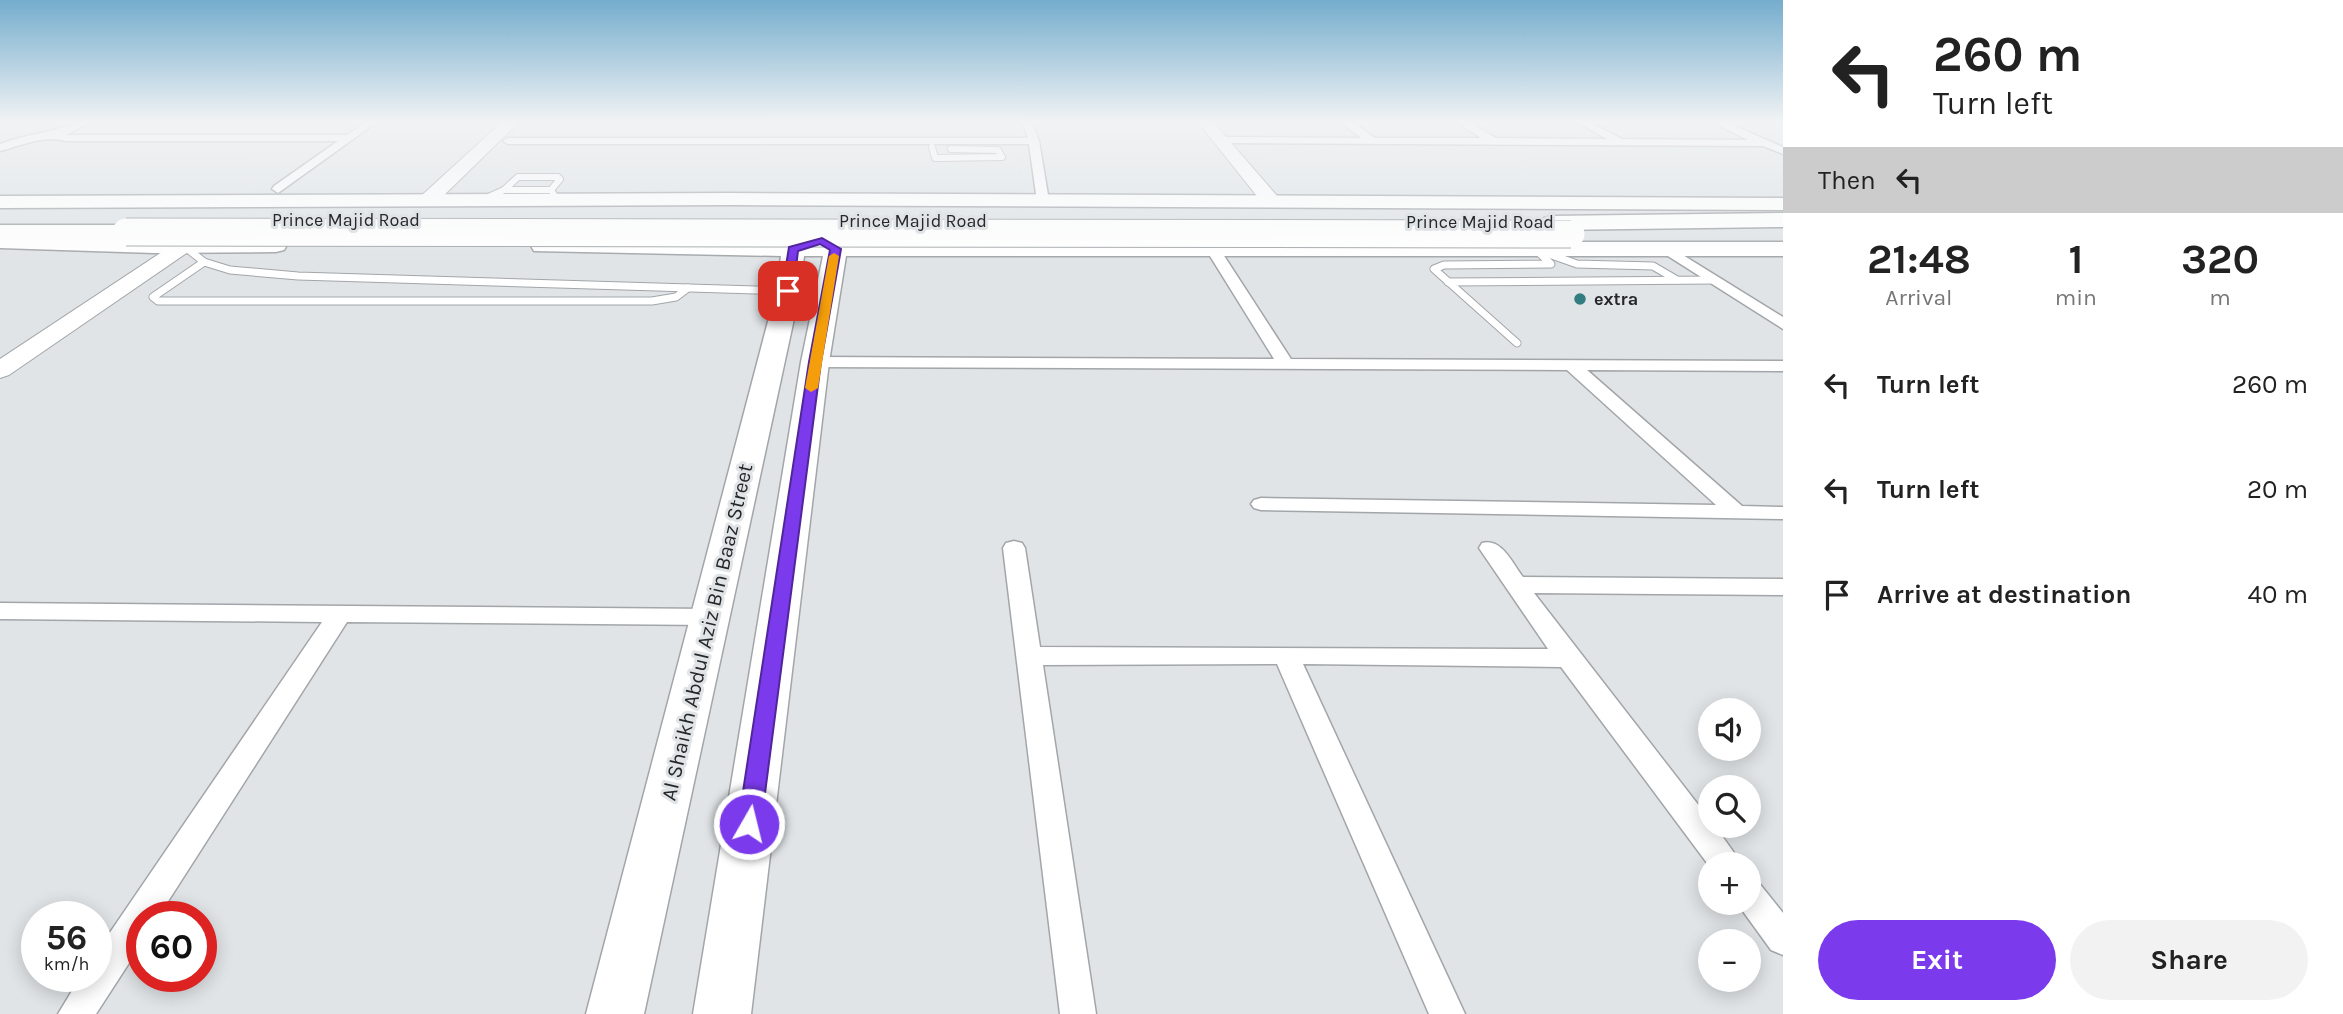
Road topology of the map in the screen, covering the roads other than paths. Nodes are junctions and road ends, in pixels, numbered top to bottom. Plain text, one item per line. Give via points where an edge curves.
1 (306, 169) edge
2 (461, 169) edge
3 (489, 169) edge
4 (1038, 169) edge
5 (1233, 169) edge
6 (1241, 169) edge
7 (278, 189) dead end
8 (504, 190) junction
9 (554, 196) junction
10 (427, 201) junction
11 (1043, 201) junction
12 (1262, 201) junction
13 (0, 203) edge
14 (465, 203) junction
15 (1783, 204) edge
16 (1166, 209) junction
17 (236, 210) junction
18 (1464, 210) junction
19 (0, 211) edge
20 (1783, 215) edge
21 (0, 219) edge
22 (1783, 220) edge
23 (1561, 229) junction
24 (0, 232) edge
25 (121, 232) junction
26 (1783, 233) edge
27 (1783, 240) edge
28 (809, 241) junction
29 (0, 243) edge
30 (418, 244) junction
31 (154, 246) junction
32 (184, 246) junction
33 (1533, 247) junction
34 (1201, 248) junction
35 (1665, 248) junction
36 (1783, 249) edge
37 (204, 262) junction
38 (1677, 280) junction
39 (1715, 280) junction
40 (1448, 282) junction
41 (688, 288) junction
42 (788, 291) junction
43 (1783, 324) edge
44 (0, 344) edge
45 (1517, 344) dead end
46 (815, 362) junction
47 (1286, 364) junction
48 (1571, 365) junction
49 (1783, 366) edge
50 (0, 370) edge
51 (1261, 504) dead end
52 (1737, 513) junction
53 (1783, 513) edge
54 (1014, 548) dead end
55 (1490, 548) dead end
56 (1516, 585) junction
57 (1783, 587) edge
58 (2, 613) edge
59 (340, 614) junction
60 (711, 617) junction
61 (1286, 655) junction
62 (1028, 656) junction
63 (1568, 658) junction
64 (1717, 852) edge
65 (1761, 908) edge
66 (1780, 931) edge
67 (76, 1014) edge
68 (615, 1014) edge
69 (722, 1014) edge
70 (1078, 1014) edge
71 (1447, 1014) edge

1 - 7 street
2 - 10 street
3 - 14 street
4 - 11 street
5 - 12 street
6 - 12 street
8 - 9 lane
8 - 9 lane via 518,177 558,177
8 - 14 lane
9 - 11 main road
9 - 14 main road
9 - 28 main road via 674,203 748,213
10 - 13 main road
10 - 14 main road
11 - 12 main road
12 - 15 main road
13 - 17 main road
14 - 17 main road
14 - 28 main road via 689,209
14 - 30 main road via 648,214 676,217 691,226 680,236 654,240
15 - 18 main road
16 - 18 main road
16 - 28 main road via 955,208 895,216
16 - 34 main road via 980,218 957,229 969,237 999,243
17 - 19 main road
18 - 20 main road
21 - 25 highway, Prince Majid Road
22 - 23 highway, Prince Majid Road
23 - 25 highway, Prince Majid Road, bridge
23 - 26 highway, Prince Majid Road
24 - 25 highway, Prince Majid Road
25 - 29 main road
25 - 31 main road
27 - 33 main road
28 - 30 main road
28 - 34 main road
28 - 42 main road, Al Shaikh Abdul Aziz Bin Baaz Street
28 - 46 main road
30 - 32 main road
31 - 32 main road
31 - 44 street
32 - 37 lane
32 - 50 street
33 - 34 main road
33 - 35 main road
33 - 38 lane via 1577,264 1653,267
33 - 40 lane via 1550,264 1437,266 1434,269
34 - 47 street
35 - 36 main road
35 - 39 street
37 - 41 lane via 230,270 298,276
37 - 41 lane via 153,297 158,301 652,301 676,297
38 - 39 lane
38 - 40 lane
39 - 43 street
40 - 45 lane
41 - 42 lane
42 - 60 main road, Al Shaikh Abdul Aziz Bin Baaz Street
46 - 47 street
46 - 69 main road
47 - 48 street
48 - 49 street
48 - 52 street
51 - 52 street
52 - 53 street
54 - 62 street
55 - 56 street
56 - 57 street
56 - 63 street
58 - 59 street
59 - 60 street
59 - 67 street
60 - 68 main road, Al Shaikh Abdul Aziz Bin Baaz Street
61 - 62 street
61 - 63 street
61 - 71 street
62 - 70 street
63 - 64 street
65 - 66 street

